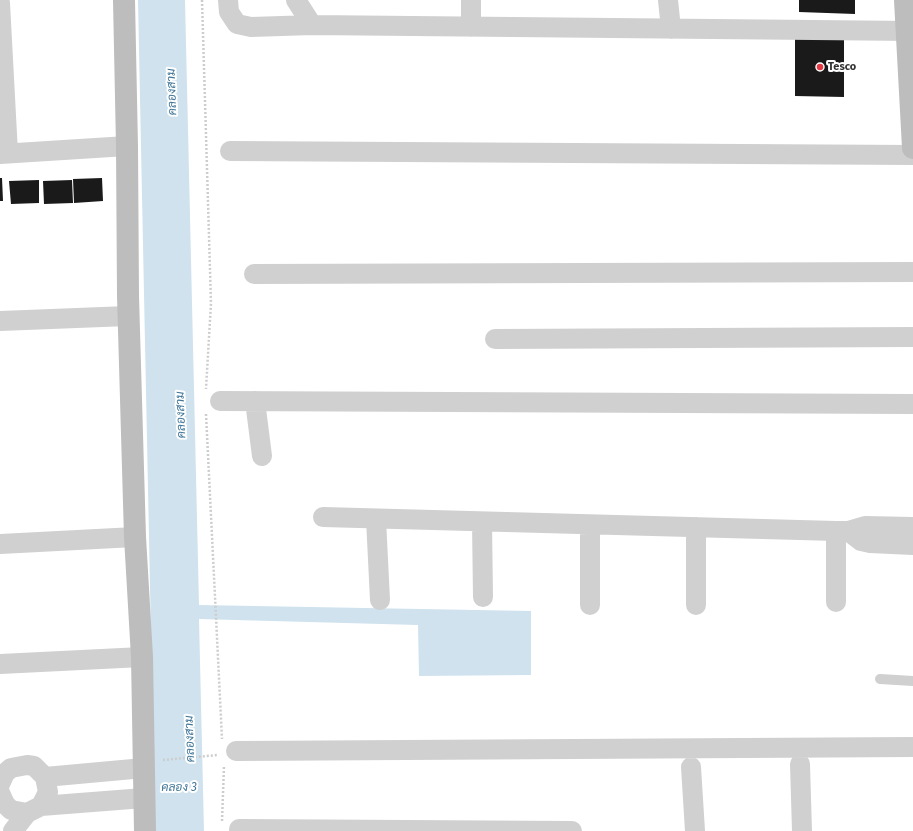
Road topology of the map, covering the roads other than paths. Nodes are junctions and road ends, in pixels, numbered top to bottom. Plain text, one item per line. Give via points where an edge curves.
1 (124, 0) edge
2 (228, 0) edge
3 (296, 0) edge
4 (471, 0) edge
5 (668, 0) edge
6 (905, 0) edge
7 (0, 3) edge
8 (312, 25) junction
9 (471, 27) junction
10 (671, 29) junction
11 (910, 31) edge
12 (127, 146) junction
13 (913, 148) edge
14 (230, 151) dead end
15 (4, 153) edge
16 (913, 155) edge
17 (913, 272) edge
18 (254, 274) dead end
19 (128, 316) junction
20 (0, 321) edge
21 (913, 337) edge
22 (495, 339) dead end
23 (210, 399) road end
24 (255, 401) junction
25 (913, 404) edge
26 (262, 456) dead end
27 (323, 517) dead end
28 (376, 519) junction
29 (482, 522) junction
30 (590, 524) junction
31 (696, 527) junction
32 (913, 527) edge
33 (842, 531) junction
34 (135, 537) junction
35 (0, 544) edge
36 (913, 545) edge
37 (483, 597) dead end
38 (380, 600) dead end
39 (836, 602) dead end
40 (590, 605) dead end
41 (696, 605) dead end
42 (142, 657) junction
43 (0, 664) edge
44 (880, 679) dead end
45 (913, 682) edge
46 (913, 747) edge
47 (226, 753) road end
48 (10, 764) edge
49 (152, 764) junction
50 (800, 764) dead end
51 (691, 767) dead end
52 (45, 777) junction
53 (0, 784) edge
54 (0, 793) edge
55 (144, 798) junction
56 (34, 810) junction
57 (231, 826) road end
58 (13, 831) edge
59 (145, 831) edge
60 (572, 831) edge
61 (695, 831) edge
62 (802, 831) edge

1 - 12 street
2 - 8 street via 229,12 237,24 251,27
3 - 8 street
4 - 9 street
5 - 10 street
6 - 11 street
7 - 15 street
8 - 9 street
9 - 10 street
10 - 11 street
11 - 13 street
12 - 15 street
12 - 19 street
14 - 16 street
17 - 18 street
19 - 20 street
19 - 34 street
21 - 22 street
23 - 24 street
24 - 25 street
24 - 26 street
27 - 28 street
28 - 29 street
28 - 38 street
29 - 30 street
29 - 37 street
30 - 31 street
30 - 40 street
31 - 33 street
31 - 41 street
32 - 33 street via 865,526
33 - 36 street via 870,543
33 - 39 street
34 - 35 street
34 - 42 street
42 - 43 street
42 - 49 street
44 - 45 lane
46 - 47 street
48 - 52 street via 34,766
48 - 53 street via 11,768 5,773
49 - 52 street
49 - 55 street
50 - 62 street
51 - 61 street
52 - 56 street via 48,792
54 - 56 street via 11,810
55 - 56 street
55 - 59 street
56 - 58 street
57 - 60 street

